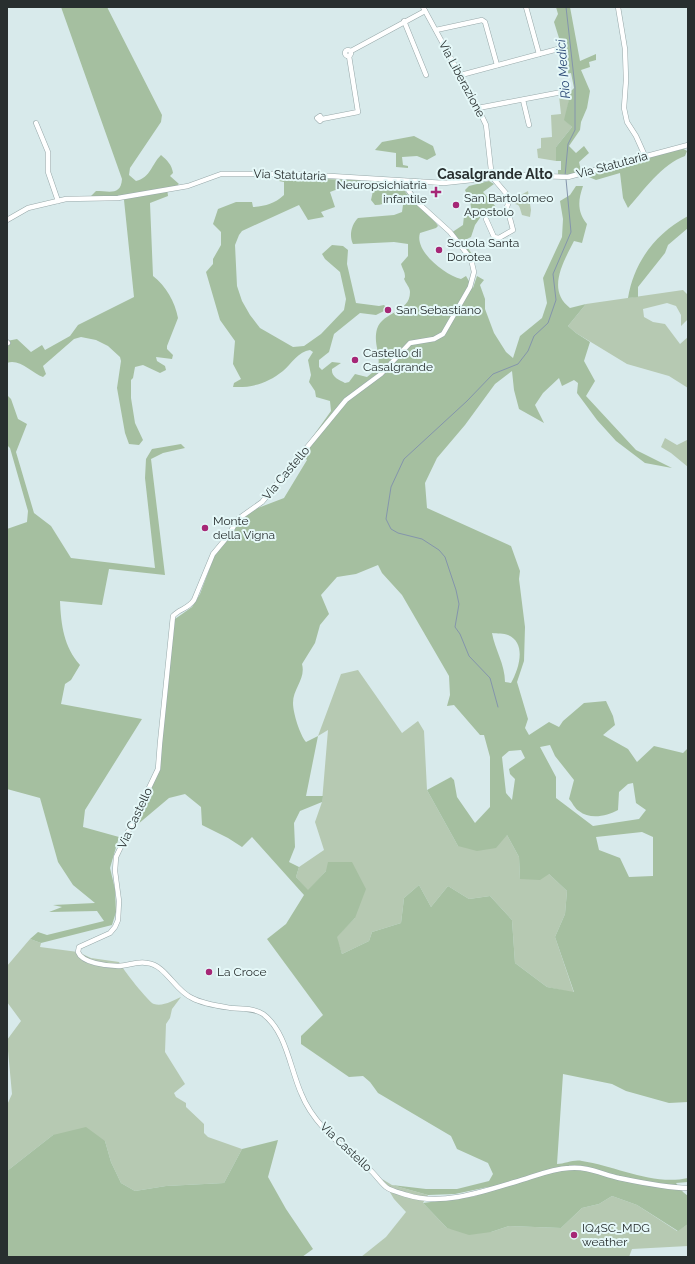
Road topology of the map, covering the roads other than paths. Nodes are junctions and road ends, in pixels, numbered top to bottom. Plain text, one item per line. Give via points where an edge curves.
1 (526, 7) edge
2 (618, 7) edge
3 (424, 9) edge
4 (404, 21) junction
5 (436, 30) junction
6 (558, 49) dead end
7 (539, 54) junction
8 (497, 65) junction
9 (426, 74) dead end
10 (461, 75) junction
11 (562, 92) dead end
12 (523, 100) junction
13 (478, 108) junction
14 (322, 119) dead end
15 (36, 123) dead end
16 (529, 125) dead end
17 (688, 145) edge
18 (645, 156) junction
19 (493, 178) junction
20 (404, 181) junction
21 (58, 201) junction
22 (486, 219) dead end
23 (7, 220) edge
24 (688, 1188) edge

1 - 7 street
2 - 18 street via 625,49 625,115
3 - 4 street
3 - 5 street, Via Liberazione
4 - 9 street
4 - 14 street via 350,53 358,112
5 - 8 street via 482,20 485,22
5 - 10 street, Via Liberazione
6 - 7 street
7 - 8 street
8 - 10 street
10 - 13 street, Via Liberazione
11 - 12 street
12 - 13 street
12 - 16 street
13 - 19 street, Via Liberazione via 486,125
15 - 21 street via 48,152 48,172
17 - 18 street, Via Statutaria
18 - 19 street, Via Statutaria via 568,177 518,174
19 - 20 street, Via Statutaria via 446,183
19 - 22 street via 510,198 507,207 513,230 499,238 494,236
20 - 21 street, Via Statutaria via 298,174 221,174 188,186 118,198 74,198
20 - 24 street, Via Castello via 417,202 450,232 469,256 474,269 471,284 443,334 410,343 381,374 346,400 262,502 238,519 213,554 190,606 173,616 160,763 136,819 116,857 118,920 110,933 84,944 79,947 78,952 82,958 110,965 137,962 154,964 179,990 193,999 251,1009 264,1015 275,1026 300,1091 316,1119 380,1178 387,1188 409,1196 429,1199 453,1197 538,1174 571,1168
21 - 23 street, Via Statutaria via 23,210

